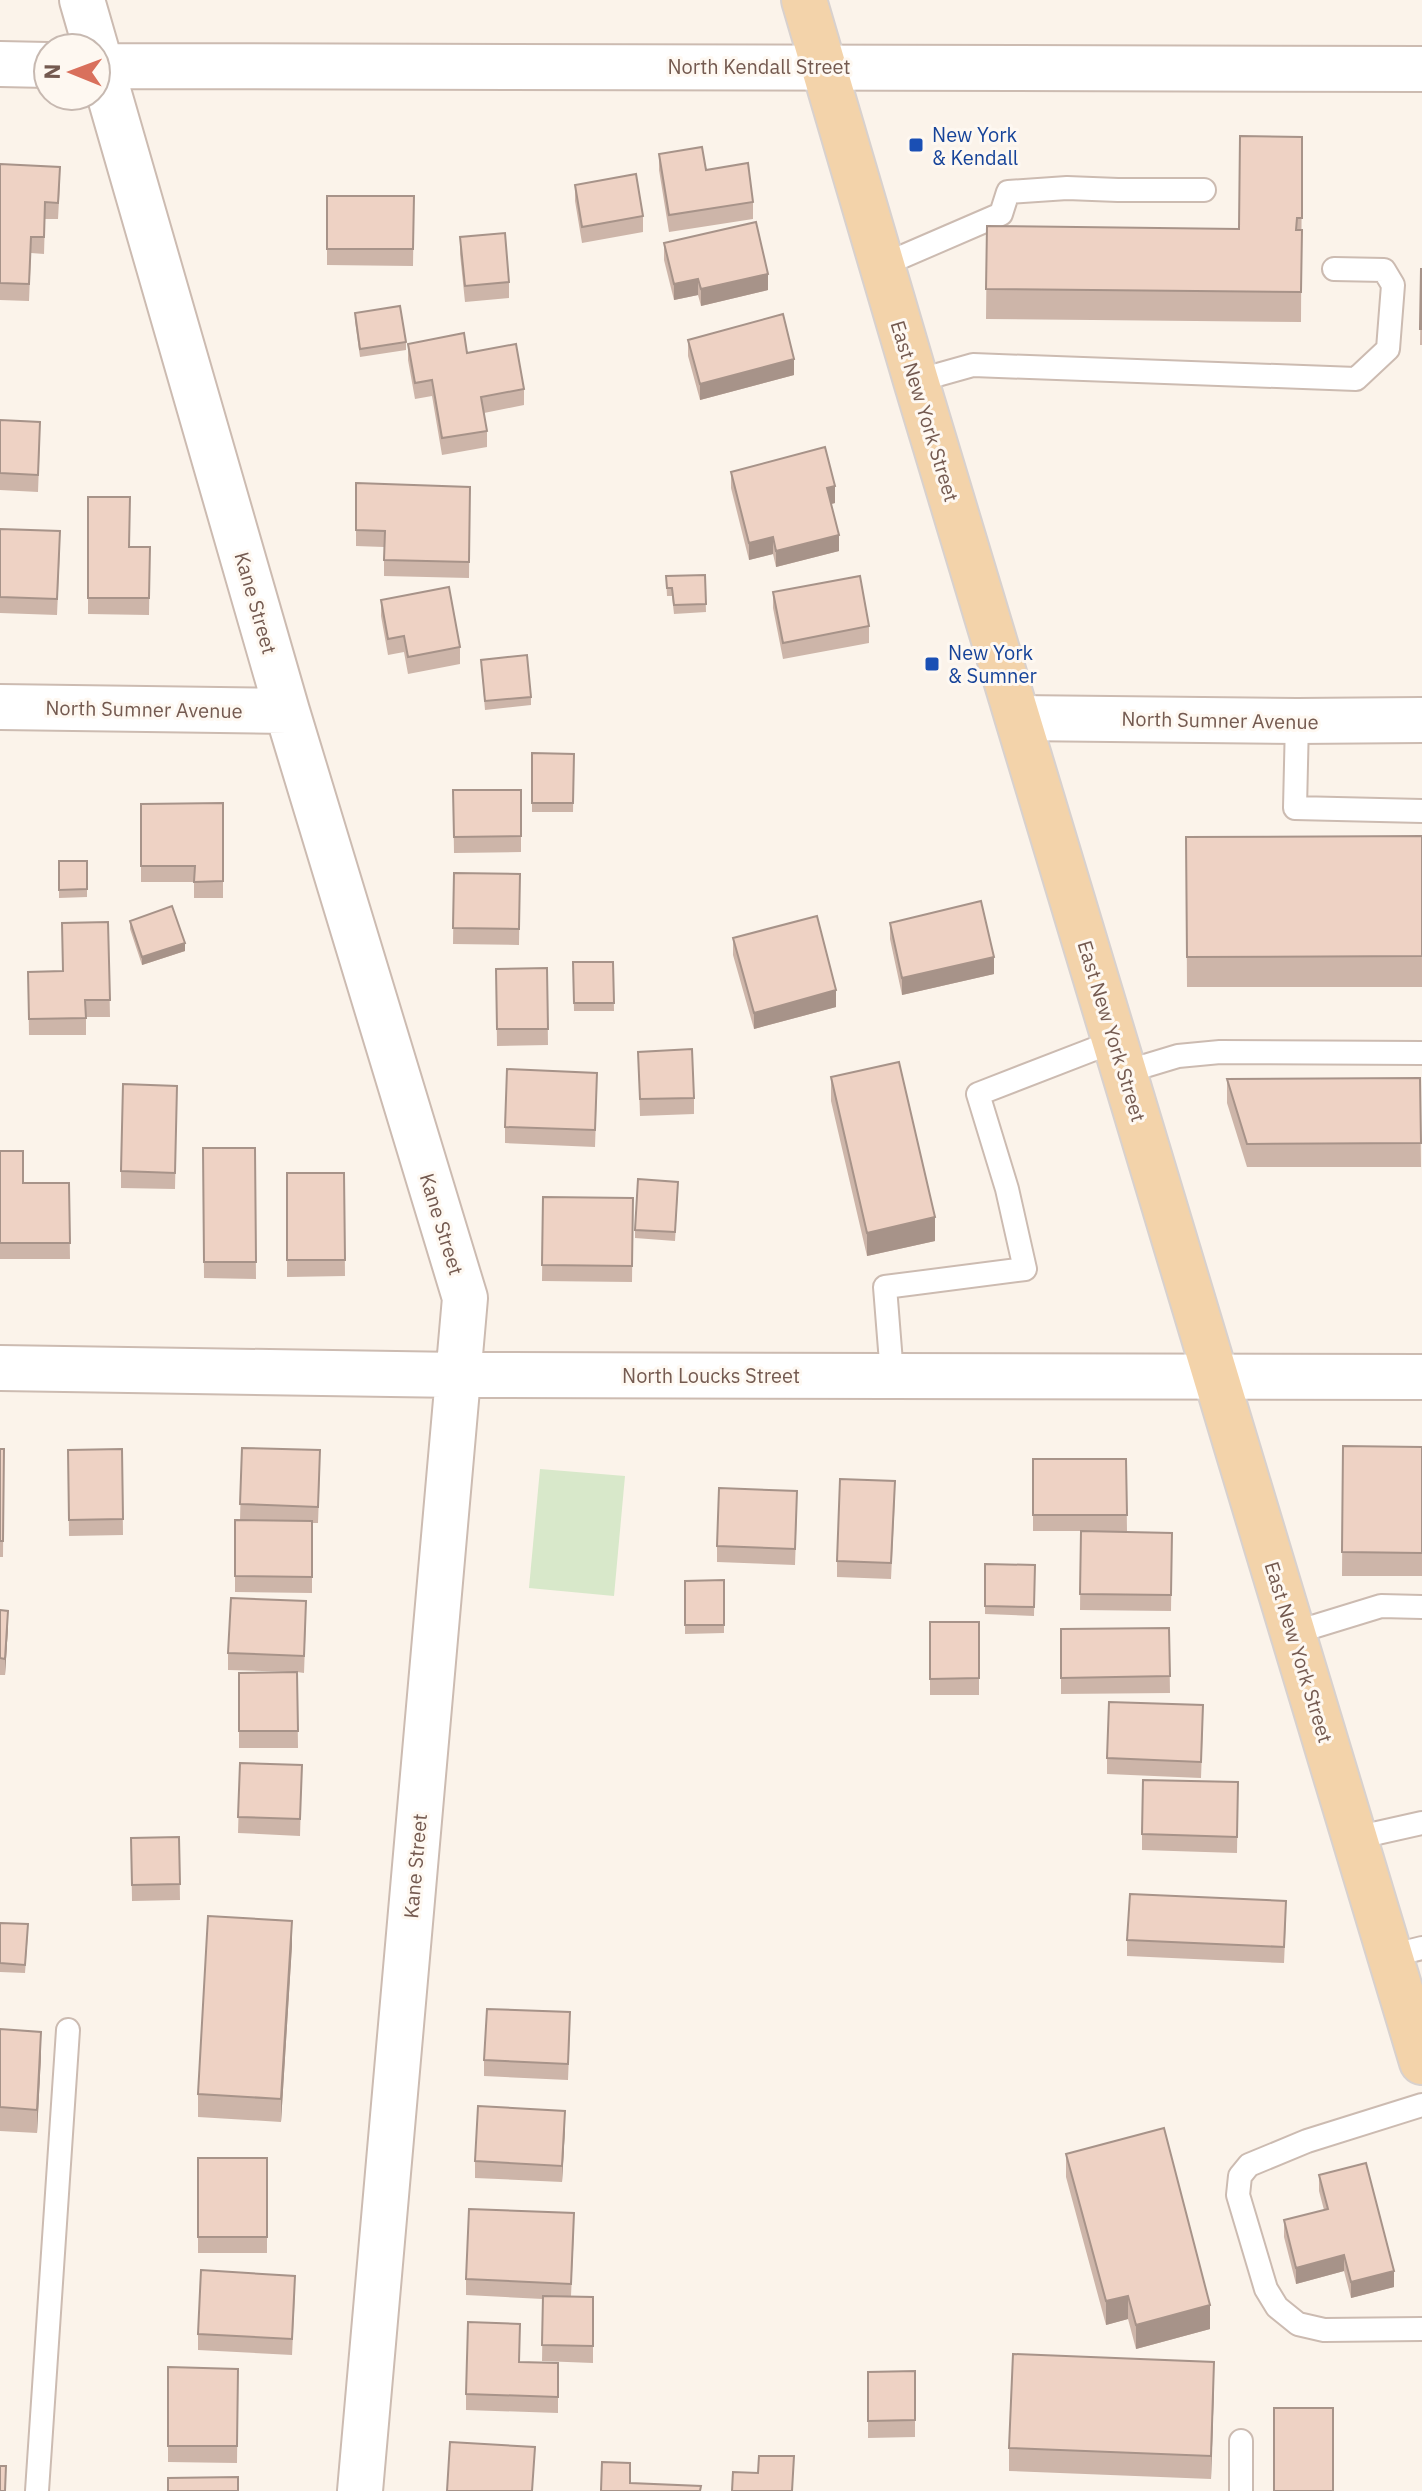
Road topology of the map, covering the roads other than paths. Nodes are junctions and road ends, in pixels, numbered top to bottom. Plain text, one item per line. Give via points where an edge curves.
1 (82, 0) edge
2 (804, 0) edge
3 (90, 32) edge
4 (0, 64) edge
5 (32, 65) edge
6 (112, 66) edge
7 (825, 66) junction
8 (1422, 69) edge
9 (112, 111) edge
10 (1204, 190) dead end
11 (883, 265) junction
12 (1334, 269) dead end
13 (916, 381) junction
14 (0, 707) edge
15 (287, 711) junction
16 (1018, 718) junction
17 (1422, 720) edge
18 (1297, 721) junction
19 (1422, 811) edge
20 (1422, 1053) edge
21 (1120, 1057) junction
22 (0, 1368) edge
23 (459, 1375) junction
24 (892, 1375) junction
25 (1216, 1375) junction
26 (1422, 1377) edge
27 (1422, 1607) edge
28 (1293, 1633) junction
29 (1422, 1823) edge
30 (1355, 1838) junction
31 (1406, 1952) edge
32 (68, 2030) dead end
33 (1422, 2062) edge
34 (1422, 2105) edge
35 (1422, 2329) edge
36 (1241, 2441) dead end
37 (37, 2491) edge
38 (360, 2491) edge
39 (1241, 2491) edge

1 - 3 street, Kane Street
2 - 7 main road, East New York Street
4 - 5 street
6 - 7 street, North Kendall Street
7 - 8 street, North Kendall Street
7 - 11 main road, East New York Street
9 - 15 street, Kane Street
10 - 11 lane via 1008,192 1001,214
11 - 13 main road, East New York Street
12 - 13 lane via 1384,270 1393,285 1388,349 1356,379 973,365
13 - 16 main road, East New York Street
14 - 15 street, North Sumner Avenue
15 - 23 street, Kane Street via 465,1298
16 - 18 street, North Sumner Avenue
16 - 21 main road, East New York Street
17 - 18 street, North Sumner Avenue
18 - 19 lane via 1295,808
20 - 21 lane
21 - 24 lane via 978,1094 1025,1269 885,1287
21 - 25 main road, East New York Street
22 - 23 street, North Loucks Street
23 - 24 street, North Loucks Street
23 - 38 street, Kane Street
24 - 25 street, North Loucks Street
25 - 26 street, North Loucks Street
25 - 28 main road, East New York Street
27 - 28 lane via 1381,1606
28 - 30 main road, East New York Street
29 - 30 lane
30 - 31 main road, East New York Street
31 - 33 main road, East New York Street
32 - 37 lane
34 - 35 lane via 1249,2165 1240,2176 1238,2195 1266,2289 1277,2307 1298,2324 1324,2330
36 - 39 lane

